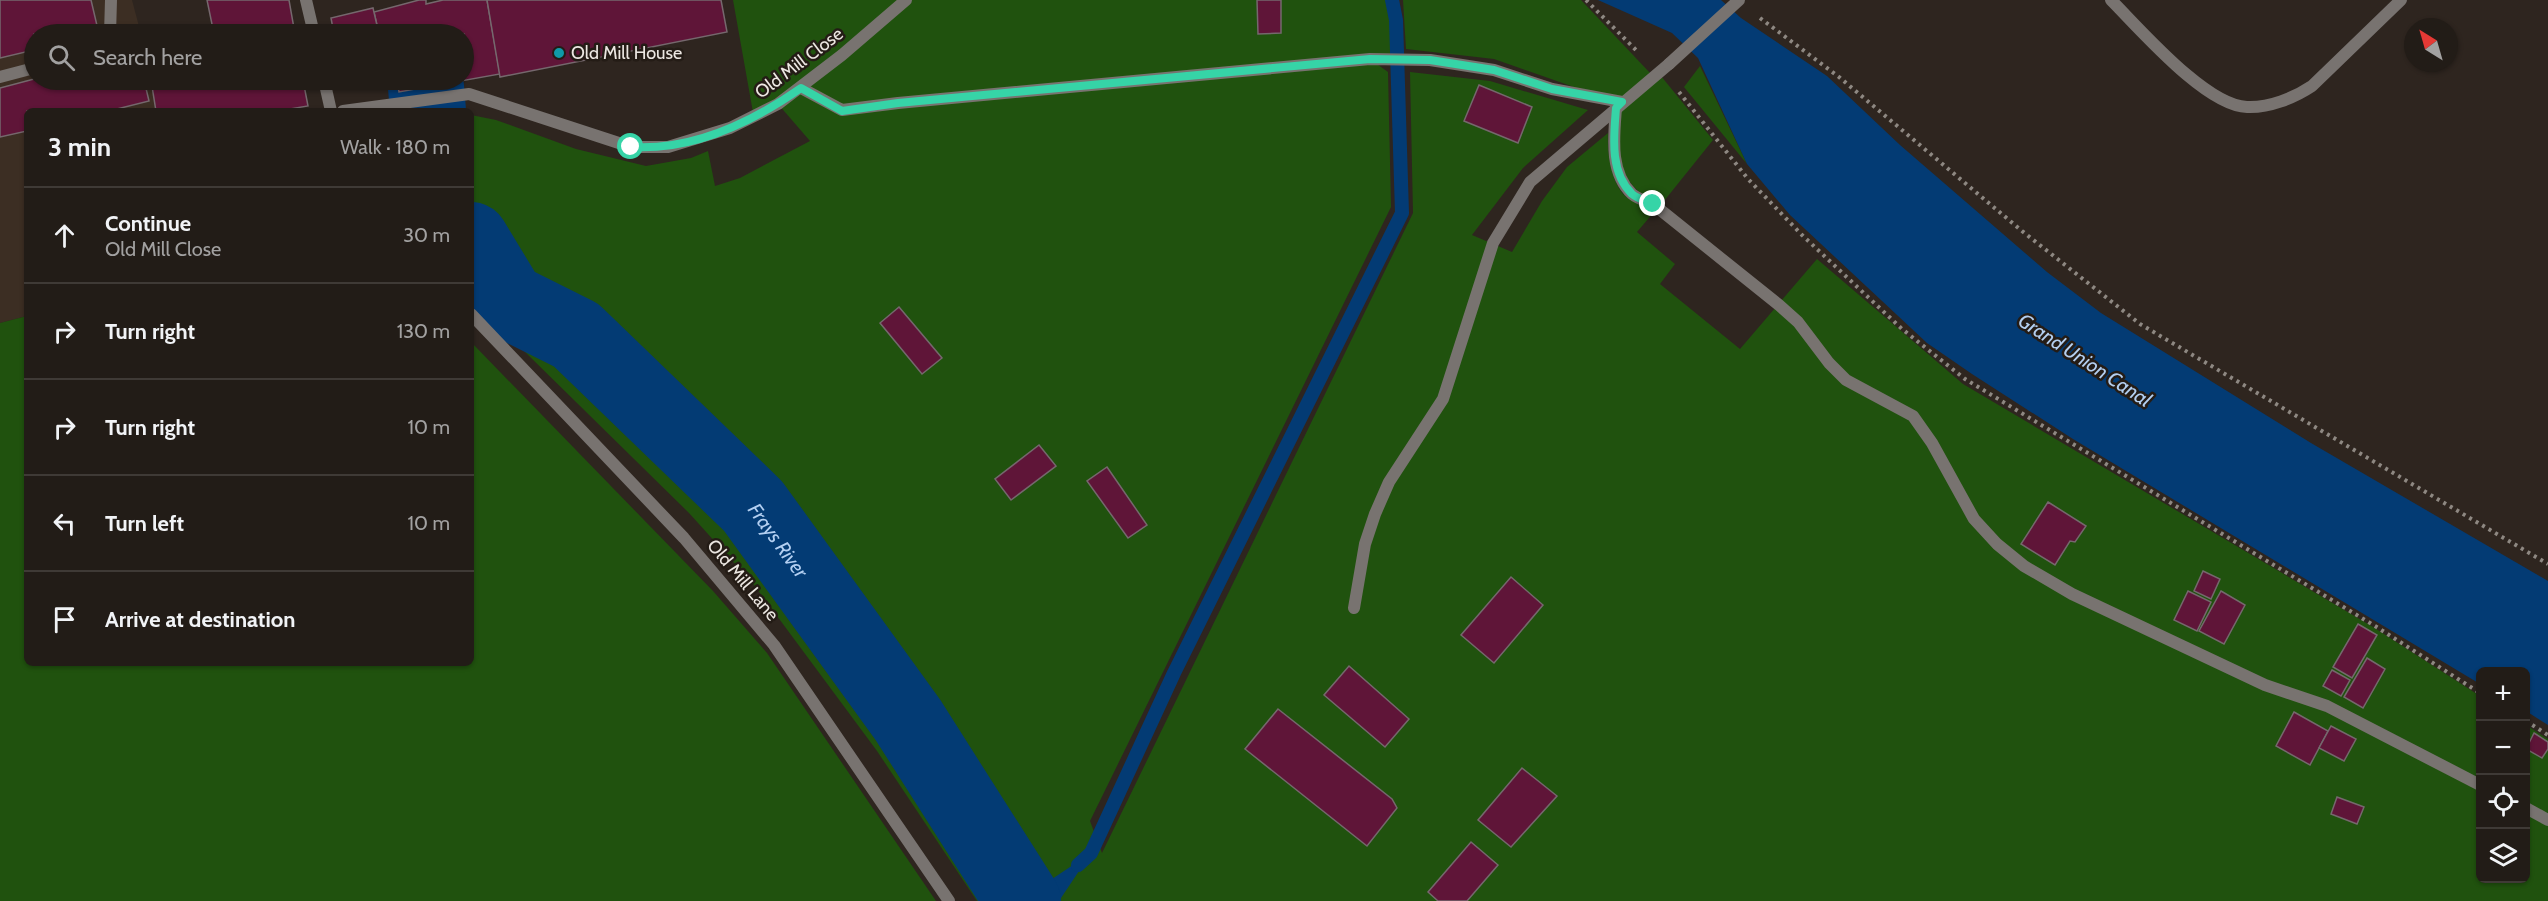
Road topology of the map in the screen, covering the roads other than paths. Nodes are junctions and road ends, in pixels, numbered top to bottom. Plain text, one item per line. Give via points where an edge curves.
1 (111, 0) edge
2 (306, 0) edge
3 (906, 0) edge
4 (1739, 0) edge
5 (2112, 0) edge
6 (2401, 0) edge
7 (110, 24) edge
8 (312, 24) edge
9 (24, 70) edge
10 (0, 76) edge
11 (801, 88) junction
12 (326, 90) edge
13 (1619, 105) junction
14 (330, 108) edge
15 (361, 108) edge
16 (474, 317) edge
17 (1354, 608) dead end
18 (2476, 782) edge
19 (2530, 810) edge
20 (2548, 820) edge
21 (949, 901) edge

1 - 7 street
2 - 8 street
3 - 11 street, Old Mill Close
4 - 13 street
5 - 6 street via 2191,79 2232,104 2247,108 2288,99 2312,86
9 - 10 street
11 - 13 street via 842,111 1370,59 1430,60 1494,70
11 - 15 street, Old Mill Close via 730,129 686,144 650,148 621,144 487,98 461,93
12 - 14 street
13 - 17 street via 1530,182 1493,243 1443,399 1389,482 1375,514 1365,544
13 - 18 street via 1613,144 1616,162 1631,193 1653,204 1779,305 1846,380 1913,416 1974,519 2024,566 2072,594 2265,685 2327,706
16 - 21 street, Old Mill Lane via 684,538 774,645
19 - 20 street

